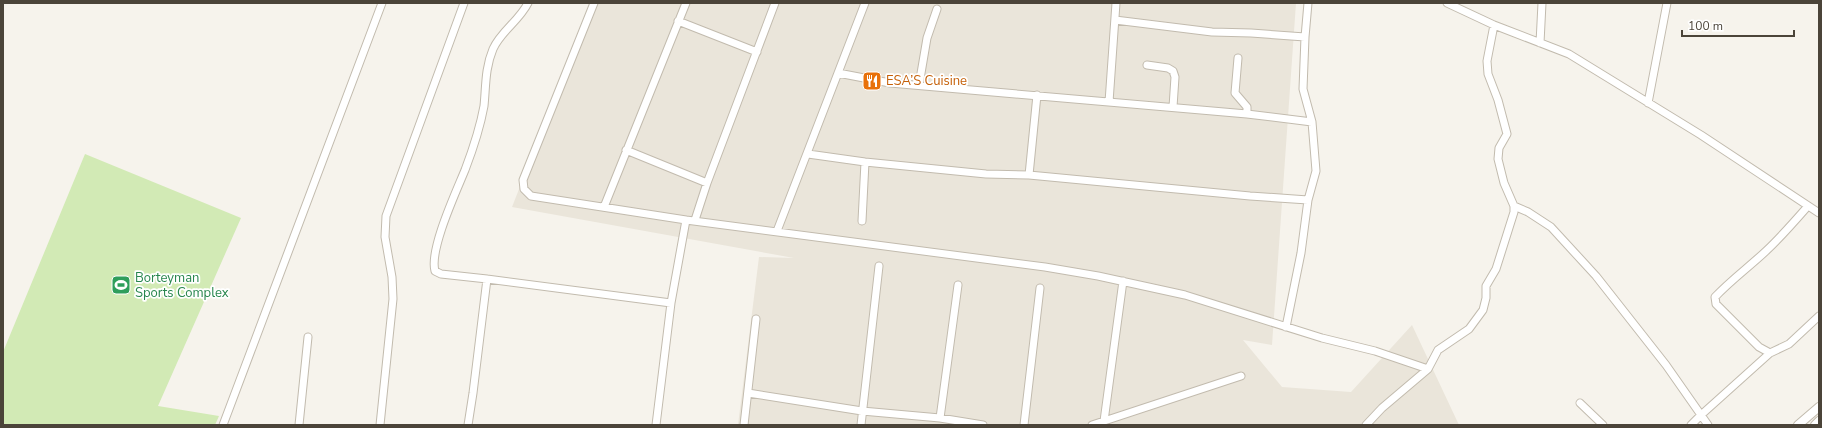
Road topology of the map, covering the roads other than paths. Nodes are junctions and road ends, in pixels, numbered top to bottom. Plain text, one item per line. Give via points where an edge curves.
1 (382, 3) edge
2 (464, 3) edge
3 (528, 3) edge
4 (594, 3) edge
5 (686, 3) edge
6 (775, 3) edge
7 (865, 3) edge
8 (1116, 3) edge
9 (1308, 3) edge
10 (1447, 3) edge
11 (1542, 3) edge
12 (1667, 3) edge
13 (938, 9) dead end
14 (1115, 20) junction
15 (678, 21) junction
16 (1494, 25) junction
17 (1304, 37) junction
18 (1540, 43) junction
19 (756, 52) junction
20 (1238, 58) dead end
21 (1147, 65) dead end
22 (838, 73) junction
23 (919, 85) junction
24 (1037, 96) junction
25 (1109, 102) junction
26 (1648, 103) junction
27 (1172, 107) junction
28 (1247, 114) junction
29 (1312, 122) junction
30 (626, 150) junction
31 (808, 154) junction
32 (866, 162) junction
33 (1029, 175) junction
34 (707, 183) junction
35 (1308, 200) junction
36 (1514, 206) junction
37 (1808, 206) junction
38 (604, 207) junction
39 (1819, 213) edge
40 (686, 220) junction
41 (695, 220) junction
42 (862, 221) dead end
43 (777, 231) junction
44 (878, 266) dead end
45 (487, 279) junction
46 (1123, 281) junction
47 (958, 285) dead end
48 (1040, 288) dead end
49 (671, 303) junction
50 (1819, 316) edge
51 (756, 319) dead end
52 (1286, 327) junction
53 (308, 337) dead end
54 (1770, 353) junction
55 (1428, 370) junction
56 (1241, 376) dead end
57 (748, 393) junction
58 (1580, 402) dead end
59 (1819, 407) edge
60 (862, 410) junction
61 (1701, 415) junction
62 (940, 418) junction
63 (1104, 421) junction
64 (1819, 421) edge
65 (223, 425) edge
66 (298, 425) edge
67 (380, 425) edge
68 (468, 425) edge
69 (656, 425) edge
70 (744, 425) edge
71 (861, 425) edge
72 (983, 425) edge
73 (1024, 425) edge
74 (1092, 425) edge
75 (1366, 425) edge
76 (1603, 425) edge
77 (1691, 425) edge
78 (1708, 425) edge
79 (1798, 425) edge
80 (1814, 425) edge

1 - 65 street
2 - 67 street via 386,216 385,237 393,299
3 - 45 street via 501,36 489,59 484,106 474,146 434,254 433,266 438,273
4 - 38 street via 523,180 524,189 531,196
5 - 15 street
6 - 19 street
7 - 22 street
8 - 14 street
9 - 17 street
10 - 16 street
11 - 18 street
12 - 26 street
13 - 23 street via 927,38
14 - 17 street via 1212,32 1251,32
14 - 25 street
15 - 19 street
15 - 30 street
16 - 18 street
16 - 36 street via 1487,61 1488,74 1507,134 1499,148 1499,168
17 - 29 street via 1303,89
18 - 26 street via 1569,54
19 - 34 street
20 - 28 street via 1236,93 1247,106
21 - 27 street via 1173,71 1175,77
22 - 23 street via 890,83
22 - 31 street
23 - 24 street
24 - 25 street
24 - 33 street
25 - 27 street
26 - 37 street
27 - 28 street
28 - 29 street
29 - 35 street via 1316,171
30 - 34 street
30 - 38 street
31 - 32 street
31 - 43 street
32 - 33 street via 986,174
32 - 42 street
33 - 35 street
34 - 41 street
35 - 52 street via 1301,253
36 - 55 street via 1513,218 1496,269 1486,286 1483,310 1469,329 1438,350
36 - 61 street via 1551,226 1596,276 1666,365
37 - 39 street
37 - 54 street via 1765,252 1730,280 1715,297 1716,304 1759,347
38 - 40 street
40 - 41 street
40 - 49 street
41 - 43 street
43 - 46 street via 1046,267
44 - 60 street
45 - 49 street
45 - 68 street
46 - 52 street via 1186,295
46 - 63 street
47 - 62 street
48 - 73 street
49 - 69 street
50 - 54 street via 1789,344
51 - 57 street
52 - 55 street via 1375,351
53 - 66 street
54 - 61 street
55 - 75 street via 1382,408
56 - 63 street
57 - 60 street
57 - 70 street
58 - 76 street
59 - 79 street
60 - 62 street
60 - 71 street
61 - 77 street
61 - 78 street
62 - 72 street
63 - 74 street
64 - 80 street

